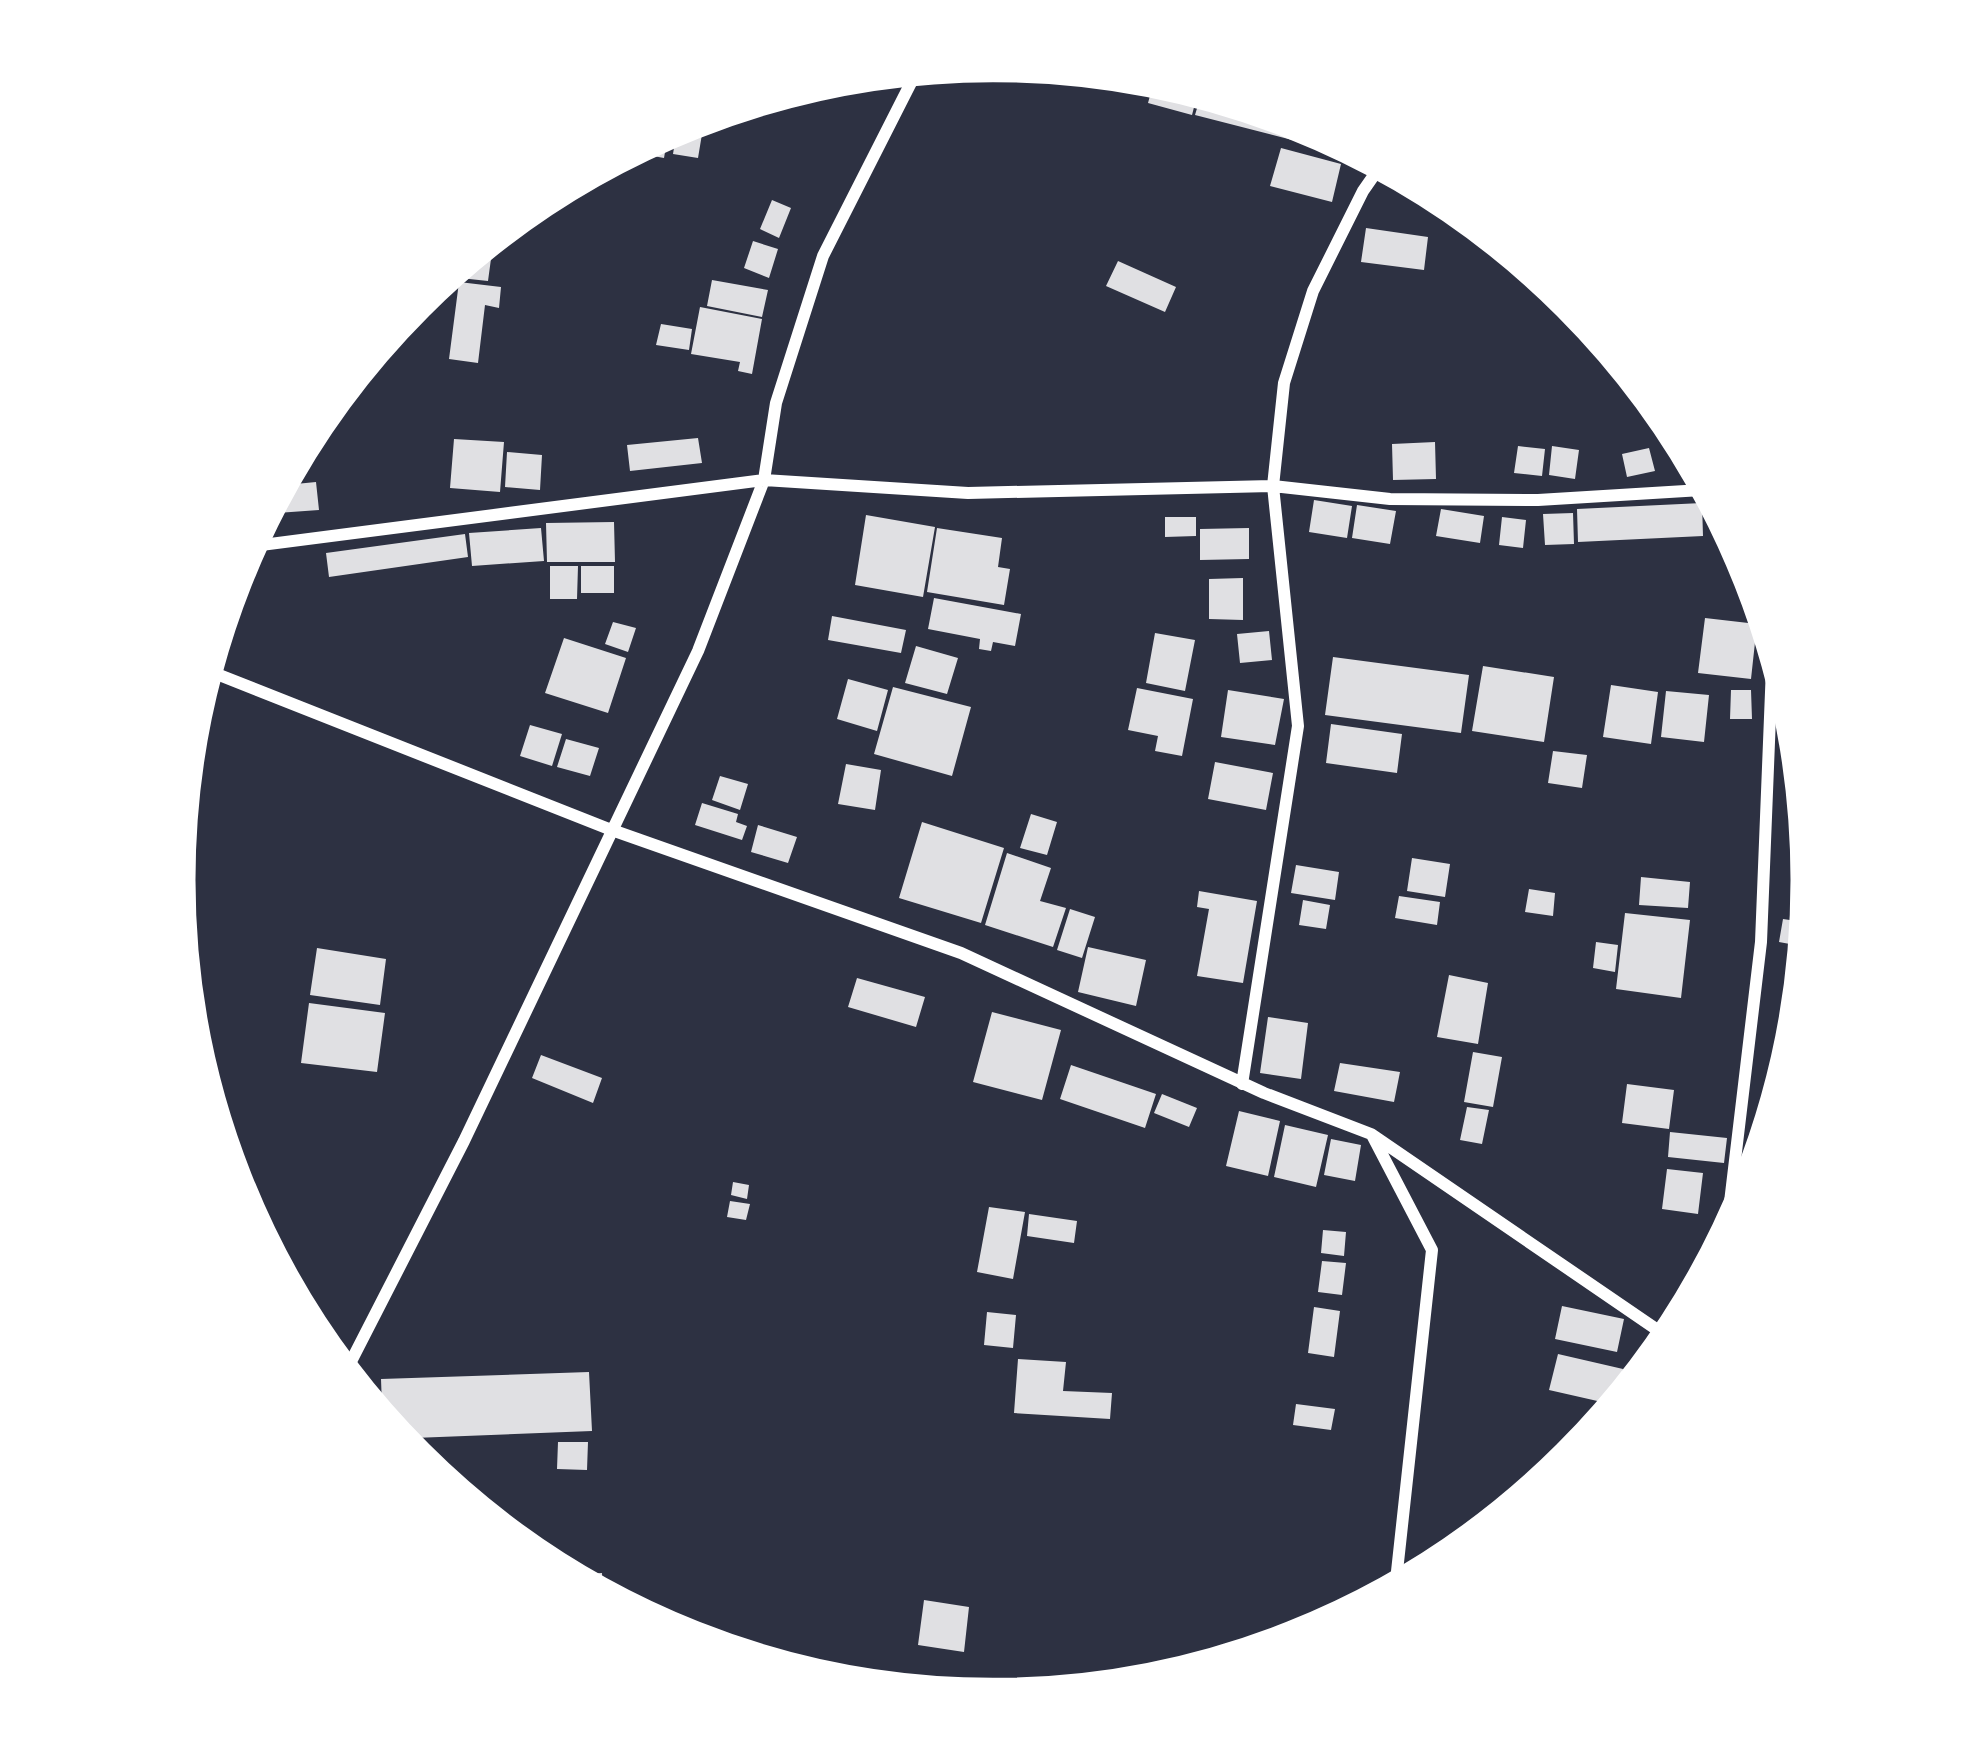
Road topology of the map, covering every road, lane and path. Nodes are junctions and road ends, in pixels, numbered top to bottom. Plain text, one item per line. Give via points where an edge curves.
1 (912, 80) edge
2 (1376, 172) edge
3 (764, 480) junction
4 (1273, 486) junction
5 (1699, 491) edge
6 (262, 545) edge
7 (1772, 671) edge
8 (216, 674) edge
9 (609, 829) junction
10 (1242, 1084) junction
11 (1371, 1134) junction
12 (1730, 1206) edge
13 (1661, 1332) edge
14 (350, 1364) edge
15 (1396, 1578) edge

1 - 3 street via 823,256 776,404
2 - 4 street via 1313,291 1284,383
3 - 4 street via 968,493
3 - 6 street
3 - 9 street via 698,651
4 - 5 street via 1390,499
4 - 10 street via 1298,726
7 - 12 street via 1761,942
8 - 9 street
9 - 10 street via 961,953
9 - 14 street
10 - 11 street
11 - 13 street
11 - 15 street via 1432,1250

